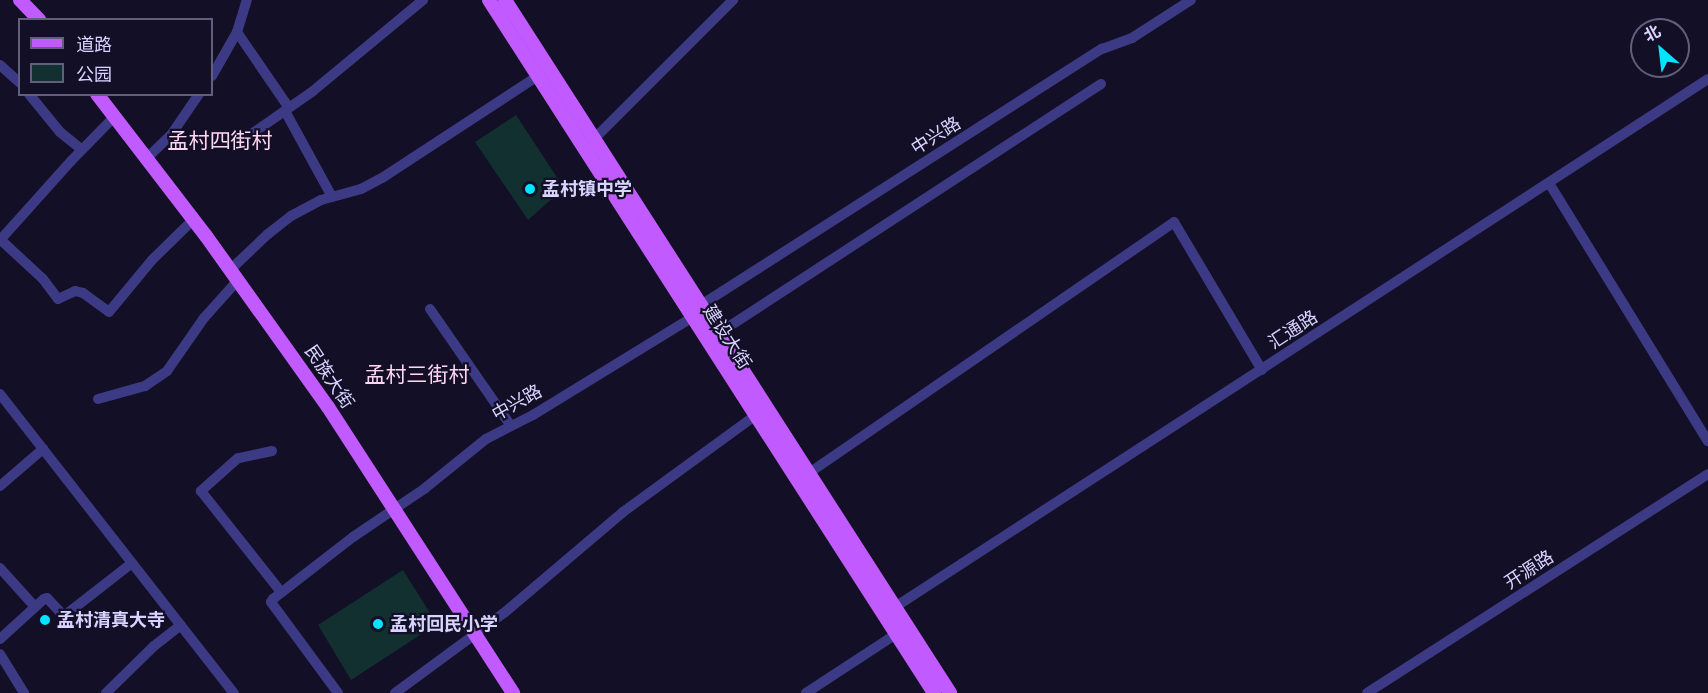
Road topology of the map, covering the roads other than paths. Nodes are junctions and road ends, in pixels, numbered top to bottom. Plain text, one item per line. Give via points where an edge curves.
1 (20, 0) edge
2 (247, 0) edge
3 (423, 0) edge
4 (489, 0) edge
5 (505, 0) edge
6 (733, 0) edge
7 (1191, 0) edge
8 (37, 18) edge
9 (237, 32) junction
10 (0, 65) edge
11 (213, 74) edge
12 (538, 76) junction
13 (1708, 79) edge
14 (18, 81) edge
15 (1101, 84) dead end
16 (31, 96) edge
17 (98, 96) edge
18 (198, 96) edge
19 (287, 110) junction
20 (114, 117) junction
21 (594, 140) junction
22 (240, 142) dead end
23 (81, 150) junction
24 (147, 159) junction
25 (1549, 183) junction
26 (332, 197) junction
27 (193, 220) junction
28 (1, 242) edge
29 (234, 275) junction
30 (701, 305) junction
31 (430, 309) dead end
32 (693, 317) junction
33 (719, 333) junction
34 (1262, 370) junction
35 (0, 394) edge
36 (98, 399) dead end
37 (756, 414) junction
38 (511, 426) junction
39 (1708, 441) edge
40 (43, 449) junction
41 (272, 451) dead end
42 (809, 473) junction
43 (1708, 474) edge
44 (0, 486) edge
45 (395, 509) junction
46 (132, 562) junction
47 (0, 568) edge
48 (280, 592) junction
49 (34, 607) junction
50 (895, 607) junction
51 (181, 626) junction
52 (476, 634) junction
53 (896, 634) junction
54 (0, 639) edge
55 (0, 654) edge
56 (400, 692) edge
57 (24, 693) edge
58 (106, 693) edge
59 (234, 693) edge
60 (338, 693) edge
61 (513, 693) edge
62 (806, 693) edge
63 (934, 693) edge
64 (950, 693) edge
65 (1367, 693) edge

1 - 8 main road
2 - 9 street
3 - 19 street
4 - 12 main road, 建设大街
5 - 21 main road, 建设大街
6 - 21 street
7 - 30 street, 中兴路 via 1132,38 1102,49
9 - 11 street
9 - 19 street
10 - 14 street
12 - 26 street via 381,178 361,189
12 - 32 main road, 建设大街
13 - 25 street, 汇通路
15 - 33 street
16 - 23 street via 60,132
17 - 20 main road, 民族大街
18 - 24 street via 171,135
19 - 22 street
19 - 26 street
20 - 23 street
20 - 24 main road, 民族大街
21 - 30 main road, 建设大街
23 - 28 street
24 - 27 main road, 民族大街
25 - 34 street, 汇通路
25 - 39 street
26 - 29 street via 279,224
27 - 28 street via 109,312 83,292 75,291 58,299 43,279
27 - 29 main road, 民族大街
29 - 36 street via 176,363 145,386
29 - 45 main road, 民族大街
30 - 33 main road, 建设大街
31 - 38 street
32 - 37 main road, 建设大街
32 - 38 street, 中兴路
33 - 42 main road, 建设大街
34 - 42 street via 1174,222
34 - 50 street, 汇通路
35 - 40 street
37 - 52 street via 623,512
37 - 53 main road, 建设大街
38 - 45 street, 中兴路 via 474,448
40 - 44 street
40 - 46 street
41 - 48 street via 238,458 201,491
42 - 50 main road, 建设大街
43 - 65 street, 开源路
45 - 48 street, 中兴路
45 - 52 main road, 民族大街
46 - 49 street via 64,616 47,598
46 - 51 street
47 - 49 street
48 - 60 street via 271,602
49 - 54 street
50 - 64 main road, 建设大街
51 - 58 street via 154,646
51 - 59 street
52 - 56 street
52 - 61 main road, 民族大街
53 - 62 street
53 - 63 main road, 建设大街
55 - 57 street

